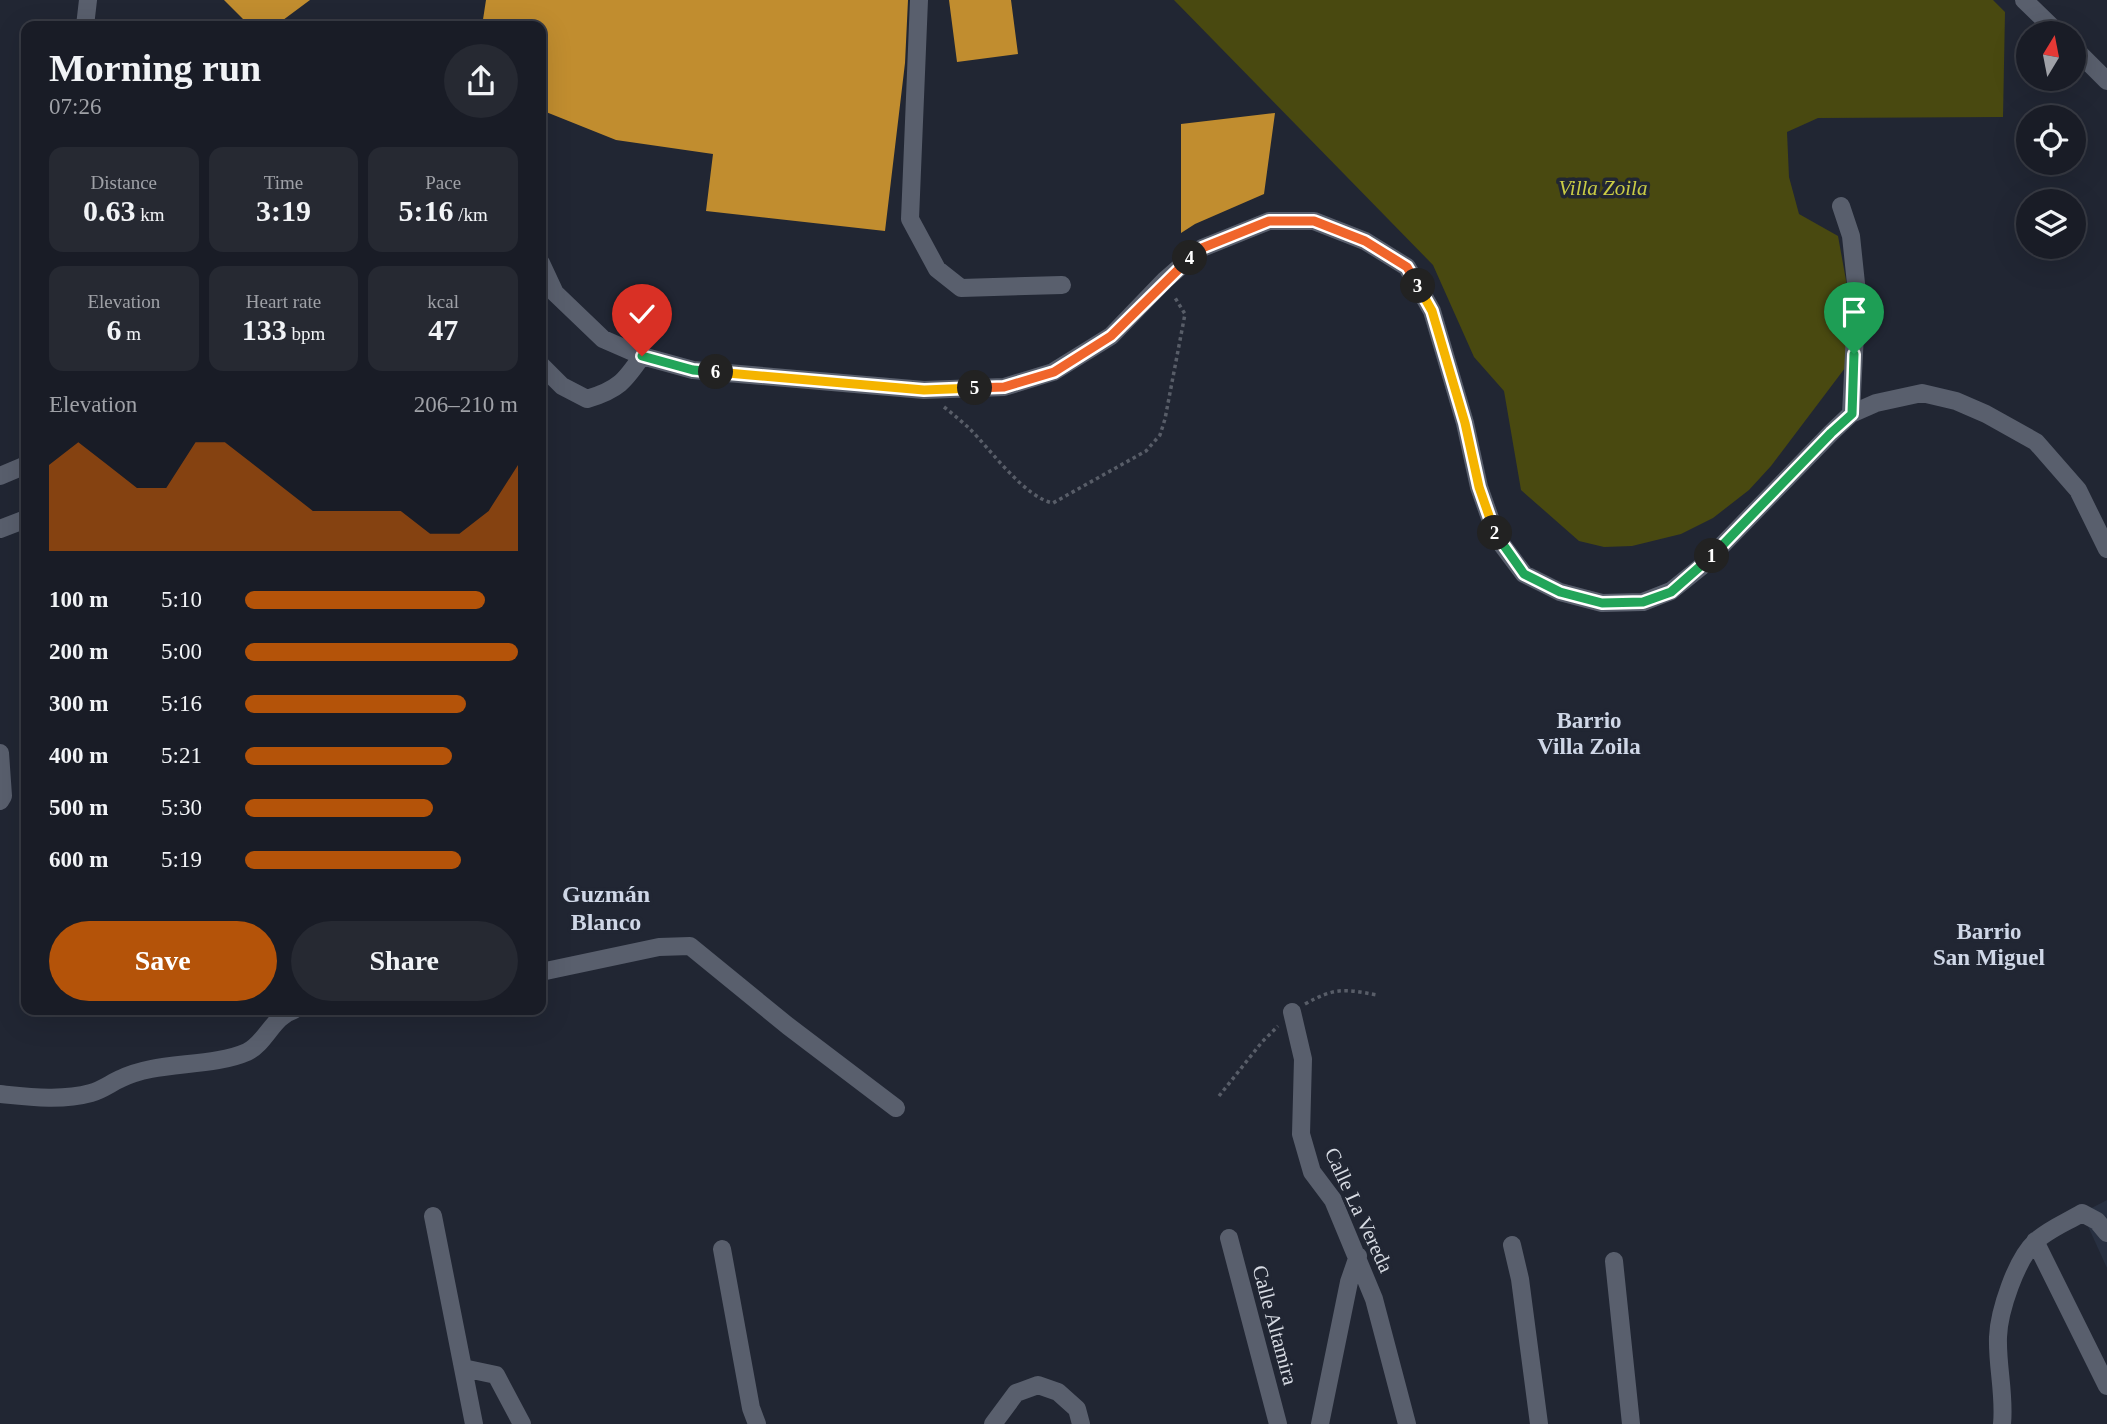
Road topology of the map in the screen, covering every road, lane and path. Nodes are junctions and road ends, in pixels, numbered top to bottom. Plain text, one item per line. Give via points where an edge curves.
1 (88, 0) edge
2 (919, 0) edge
3 (2024, 0) edge
4 (86, 21) edge
5 (2046, 21) edge
6 (2086, 60) edge
7 (2107, 81) edge
8 (1841, 206) dead end
9 (546, 274) edge
10 (1165, 280) junction
11 (1062, 285) dead end
12 (642, 356) junction
13 (546, 370) edge
14 (924, 390) junction
15 (1852, 414) junction
16 (21, 467) edge
17 (0, 476) edge
18 (21, 521) edge
19 (0, 529) edge
20 (2107, 549) edge
21 (0, 753) edge
22 (0, 801) edge
23 (546, 971) edge
24 (1292, 1012) dead end
25 (284, 1015) edge
26 (0, 1094) edge
27 (896, 1108) dead end
28 (432, 1216) dead end
29 (2107, 1233) edge
30 (1229, 1238) dead end
31 (2035, 1241) junction
32 (1512, 1245) dead end
33 (722, 1249) dead end
34 (1358, 1256) junction
35 (1614, 1261) dead end
36 (463, 1368) junction
37 (2107, 1386) edge
38 (474, 1424) edge
39 (522, 1424) edge
40 (757, 1424) edge
41 (993, 1424) edge
42 (1081, 1424) edge
43 (1278, 1424) edge
44 (1320, 1424) edge
45 (1407, 1424) edge
46 (1539, 1424) edge
47 (1631, 1424) edge
48 (2003, 1424) edge

1 - 4 street
2 - 11 street via 910,219 937,270 961,288
3 - 5 street
6 - 7 street
8 - 15 street via 1851,236 1857,293
9 - 12 street via 555,293 603,339
10 - 14 street via 1111,336 1054,372 1004,387
10 - 14 path via 1185,314 1160,435 1146,451 1054,503 1044,502 1012,475 968,427
10 - 15 street via 1202,248 1269,221 1314,221 1365,241 1407,267 1432,311 1497,538 1524,574 1560,592 1602,603 1643,602 1671,592
12 - 13 street via 624,382 587,399 562,386
12 - 14 street via 693,370
15 - 20 street via 1876,403 1922,393 1986,414 2036,442 2078,490
16 - 17 street
18 - 19 street
21 - 22 street
23 - 27 street via 659,947 690,946
24 - 34 street, Calle La Vereda via 1303,1059 1301,1134 1312,1172 1333,1200
25 - 26 street via 251,1050 236,1057 145,1070 93,1093 66,1097
28 - 36 street
29 - 31 street via 2082,1213
30 - 43 street, Calle Altamira
31 - 37 street
31 - 48 street via 2006,1301 1998,1337
32 - 46 street
33 - 40 street
34 - 44 street
34 - 45 street, Calle La Vereda
35 - 47 street
36 - 38 street
36 - 39 street via 496,1376
41 - 42 street via 1016,1393 1038,1385 1058,1392 1077,1409

